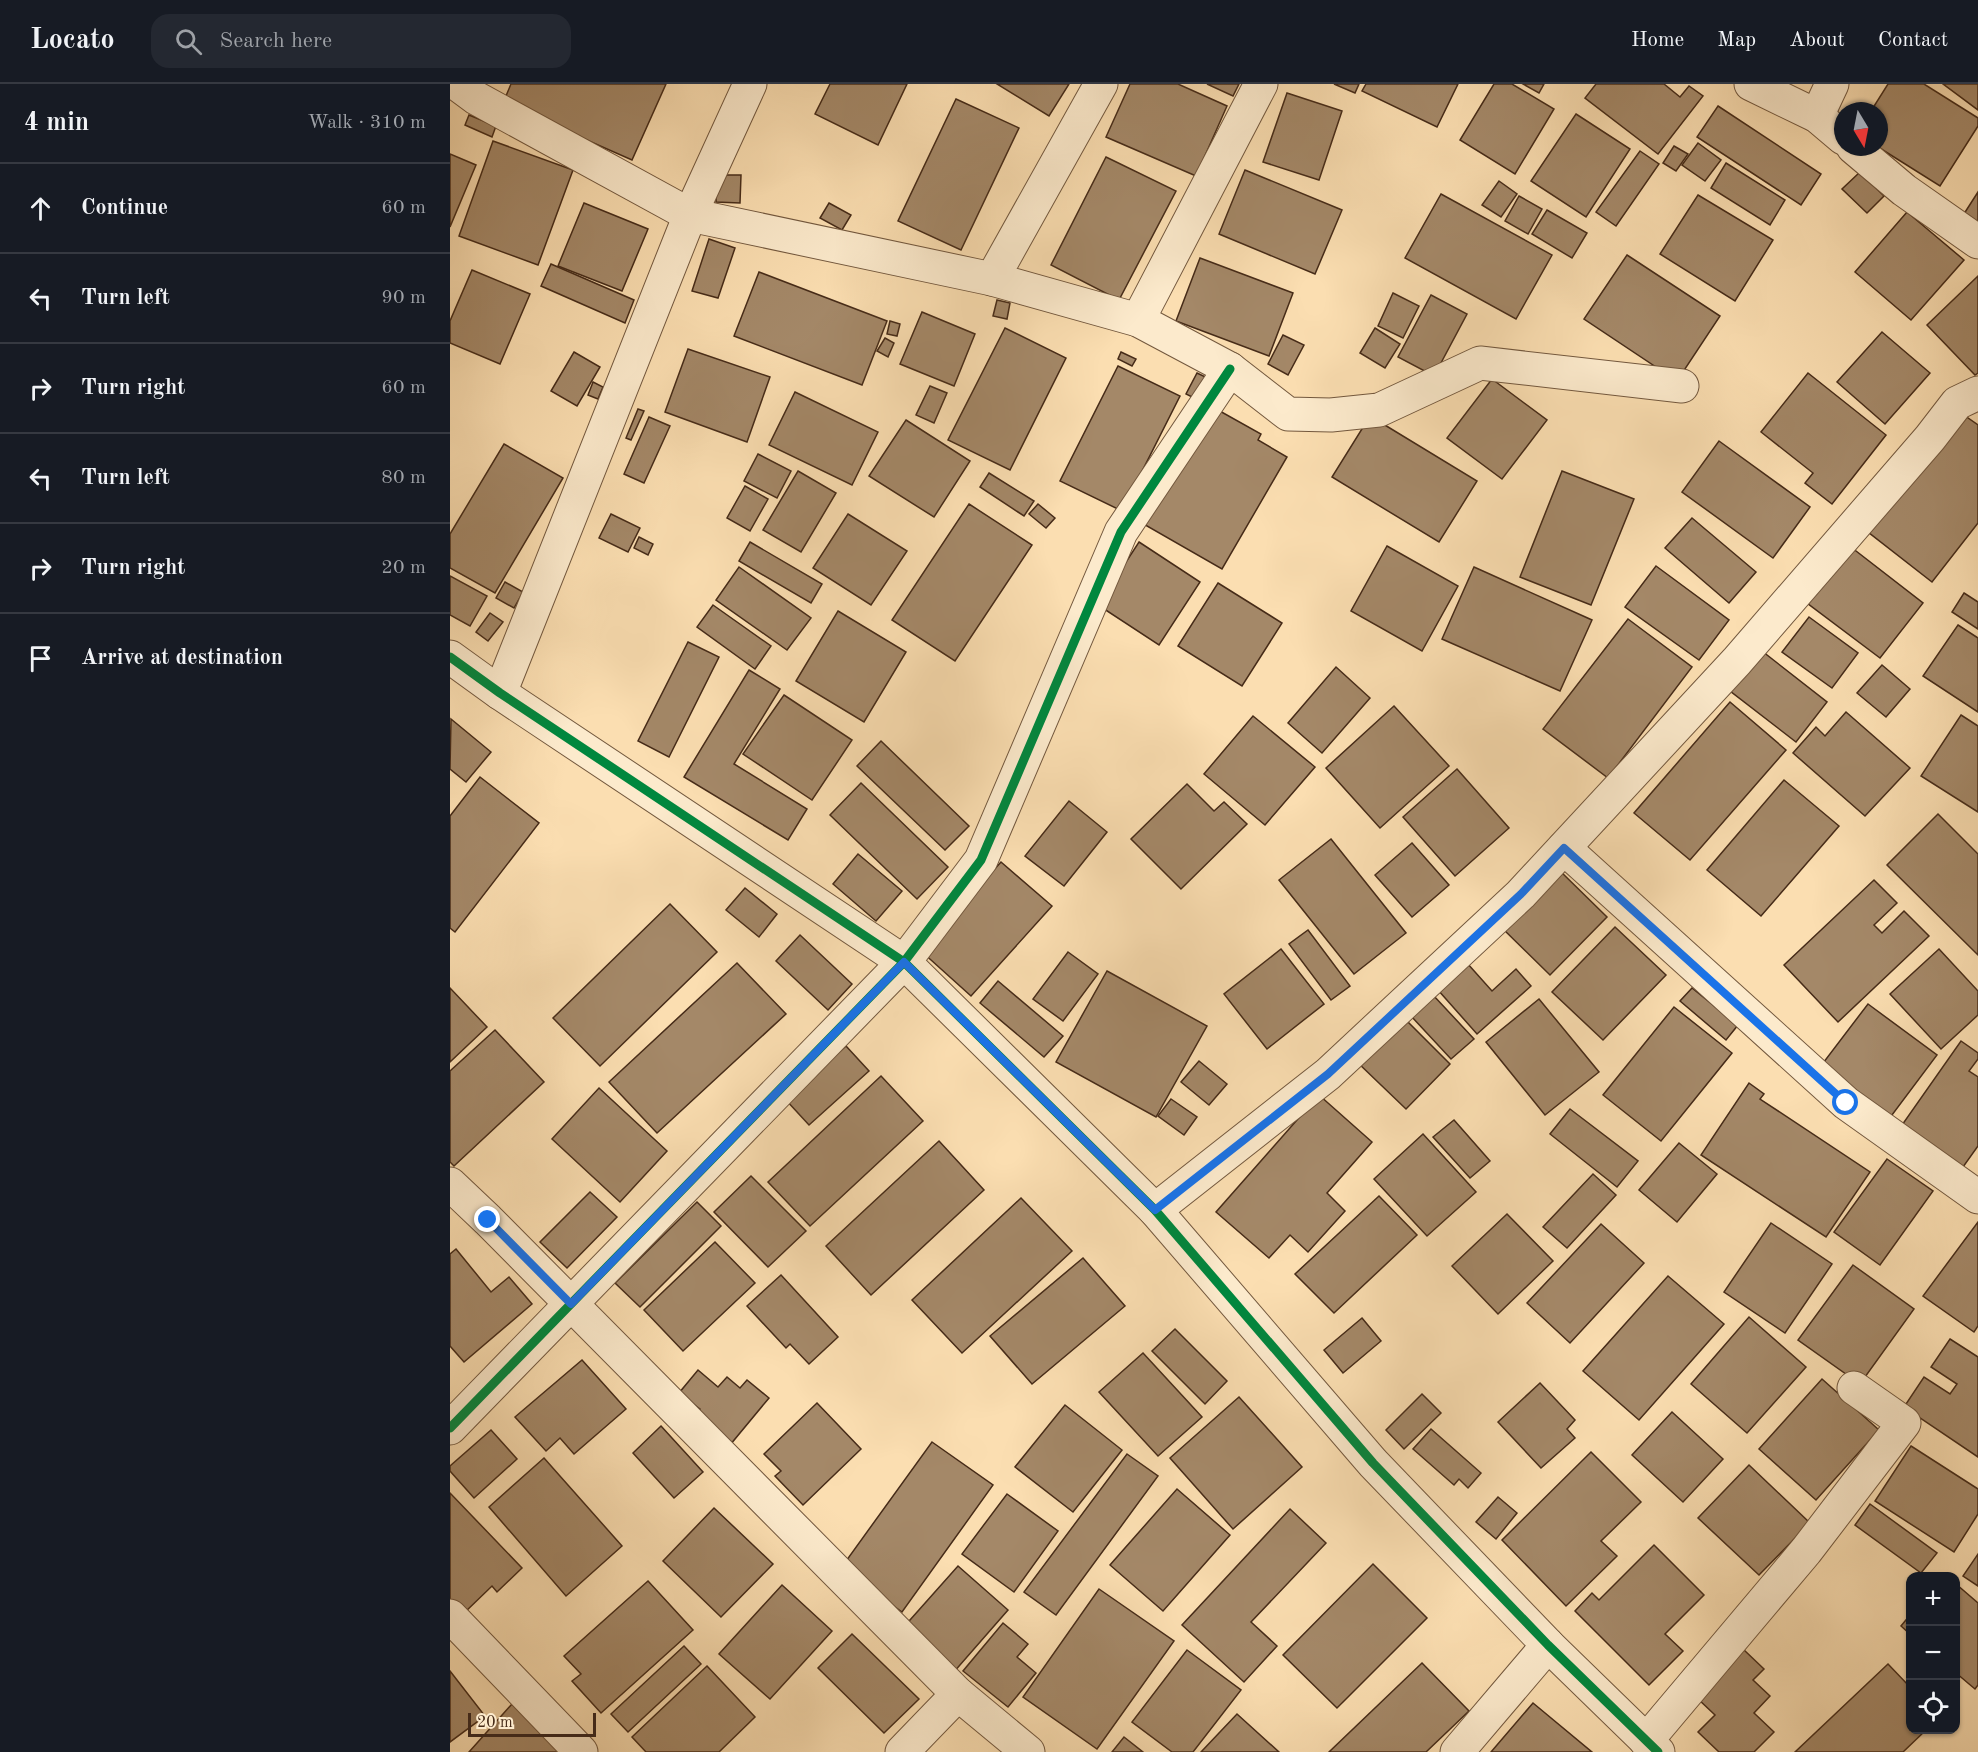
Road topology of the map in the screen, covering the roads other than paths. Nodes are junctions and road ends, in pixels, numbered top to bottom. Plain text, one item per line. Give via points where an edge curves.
1 (457, 84) edge
2 (750, 84) edge
3 (1101, 84) edge
4 (1261, 84) edge
5 (1751, 84) edge
6 (1832, 84) edge
7 (1817, 116) junction
8 (1834, 130) edge
9 (1864, 156) edge
10 (690, 215) junction
11 (1978, 242) edge
12 (992, 279) junction
13 (1138, 320) junction
14 (1230, 369) junction
15 (1682, 386) dead end
16 (1978, 393) edge
17 (450, 657) edge
18 (500, 693) junction
19 (1564, 848) junction
20 (904, 962) junction
21 (450, 1184) edge
22 (1978, 1197) edge
23 (1155, 1210) junction
24 (571, 1304) junction
25 (1854, 1388) dead end
26 (450, 1428) edge
27 (450, 1616) edge
28 (1548, 1645) junction
29 (958, 1694) junction
30 (1652, 1747) edge
31 (582, 1752) edge
32 (902, 1752) edge
33 (1028, 1752) edge
34 (1457, 1752) edge

1 - 10 street
2 - 10 street
3 - 12 street
4 - 13 street
5 - 7 street
6 - 7 street
7 - 8 street
9 - 11 street
10 - 12 street
10 - 18 street
12 - 13 street
13 - 14 street
14 - 15 street via 1288,414 1379,410 1480,363
14 - 20 street via 1121,532 981,860
16 - 19 street via 1957,403 1737,661
17 - 18 street
18 - 20 street
19 - 22 street via 1846,1103
19 - 23 street via 1521,894 1328,1074
20 - 23 street
20 - 24 street
21 - 24 street
23 - 28 street via 1373,1463
24 - 26 street
24 - 29 street
25 - 30 street via 1904,1423
27 - 31 street
28 - 30 street
28 - 34 street
29 - 32 street
29 - 33 street

